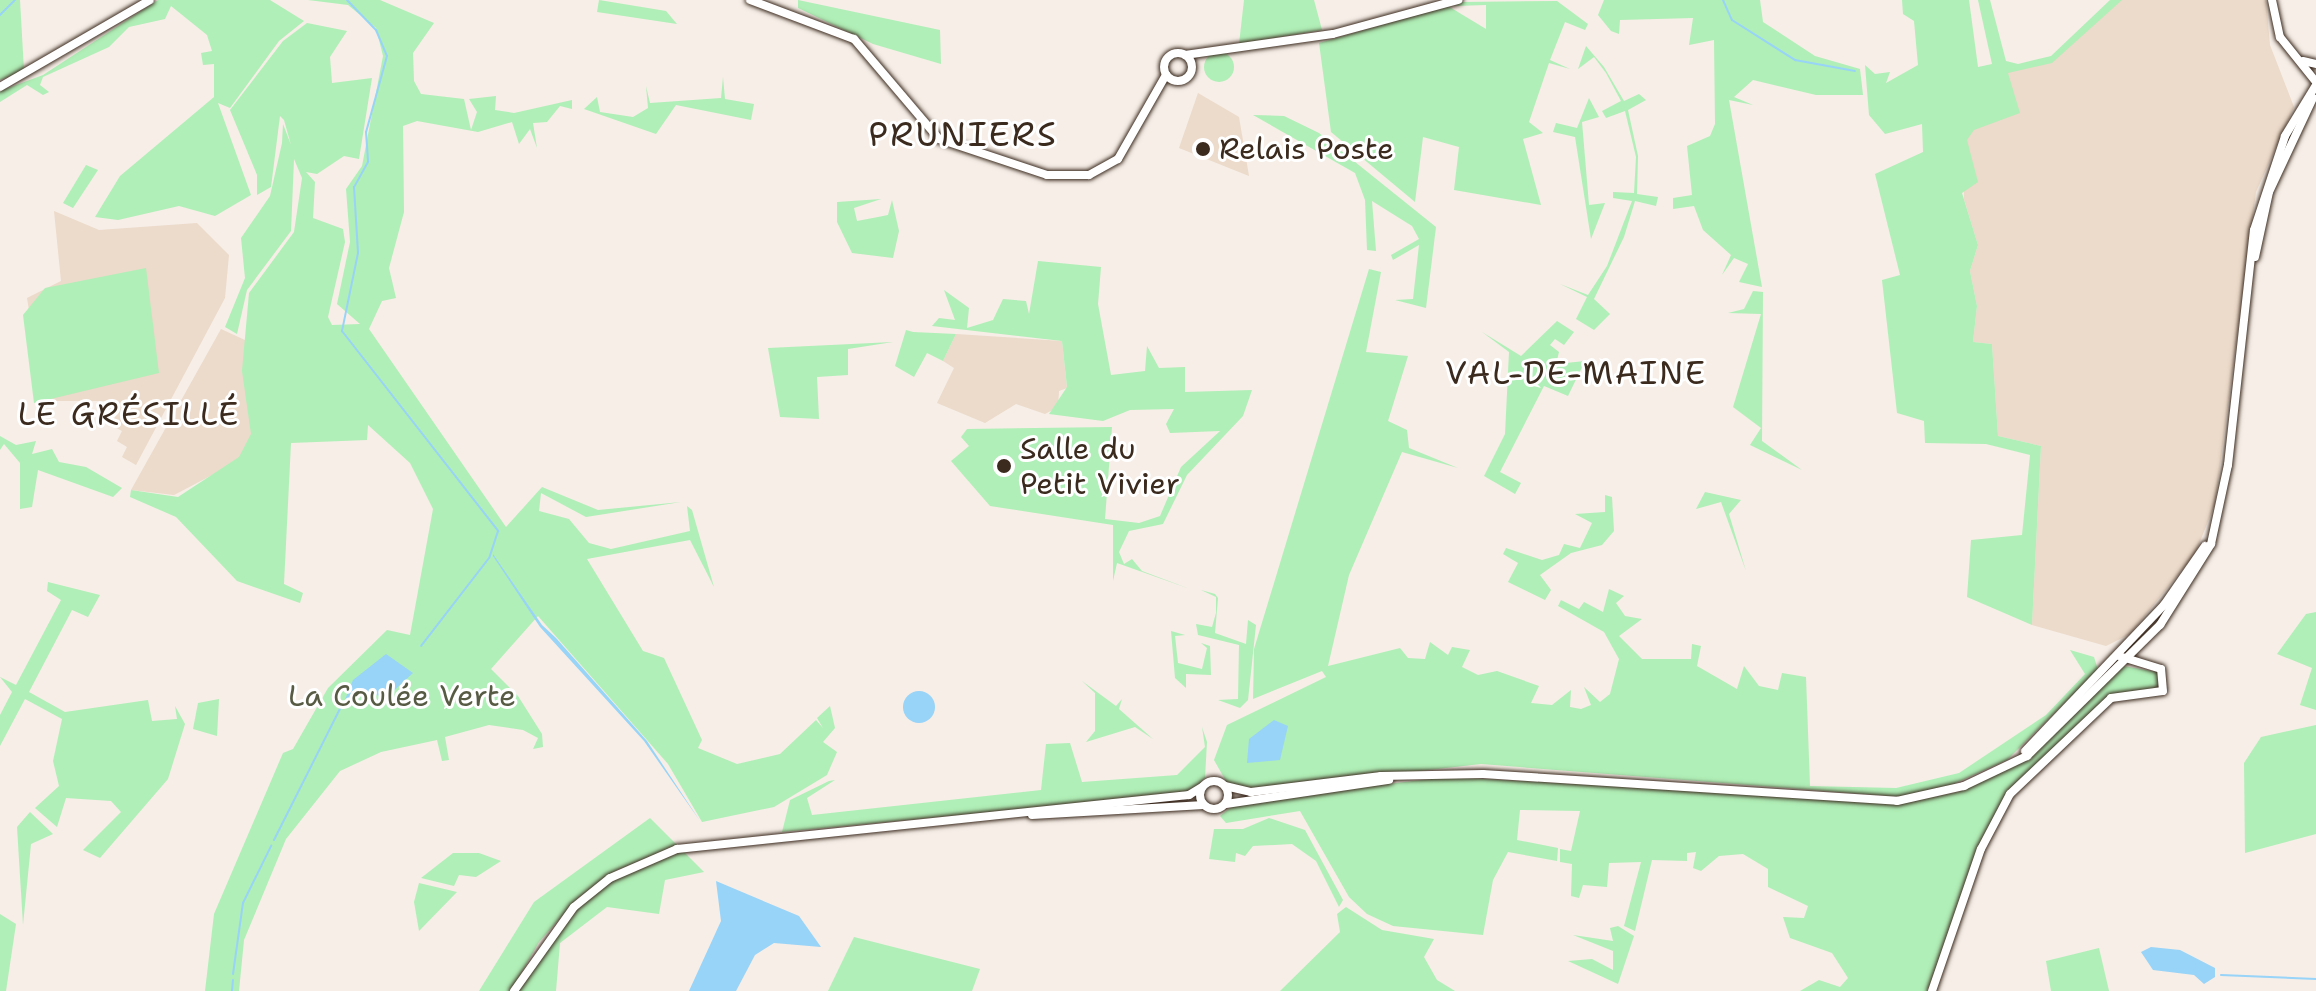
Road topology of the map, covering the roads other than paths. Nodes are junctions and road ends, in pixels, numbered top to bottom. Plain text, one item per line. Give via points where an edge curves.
1 (143, 0) edge
2 (150, 0) edge
3 (750, 0) edge
4 (768, 0) edge
5 (1458, 0) edge
6 (2272, 0) edge
7 (793, 11) junction
8 (1199, 53) junction
9 (1185, 55) junction
10 (2300, 59) junction
11 (1192, 64) junction
12 (2316, 67) edge
13 (1168, 80) junction
14 (2316, 84) edge
15 (0, 85) edge
16 (2316, 94) edge
17 (2241, 341) junction
18 (2124, 657) junction
19 (1397, 777) junction
20 (1225, 786) junction
21 (1202, 787) junction
22 (1226, 804) junction
23 (1204, 805) junction
24 (1011, 813) junction
25 (514, 991) edge
26 (1932, 991) edge

1 - 15 main road via 44,64
2 - 15 main road
3 - 7 main road
4 - 7 main road
5 - 8 main road via 1333,34
6 - 10 main road via 2278,34
7 - 13 main road via 854,39 939,139 1047,175 1089,175 1110,165
8 - 9 main road
8 - 11 main road
9 - 11 main road
9 - 13 main road via 1168,56
10 - 12 main road
10 - 14 main road
11 - 13 main road via 1189,77
14 - 17 main road via 2285,136 2263,192
16 - 17 main road via 2269,192
17 - 18 main road via 2219,514 2186,577
18 - 19 main road via 2037,742 1997,770 1964,786 1897,801 1589,777
18 - 26 main road via 2161,669 2163,691 2111,698 2010,794 1981,849
19 - 20 main road via 1251,792
19 - 22 main road
20 - 21 main road via 1215,781
20 - 22 main road
21 - 23 main road
21 - 24 main road via 1189,795
22 - 23 main road
23 - 24 main road
24 - 25 main road via 704,844 655,856 574,907

